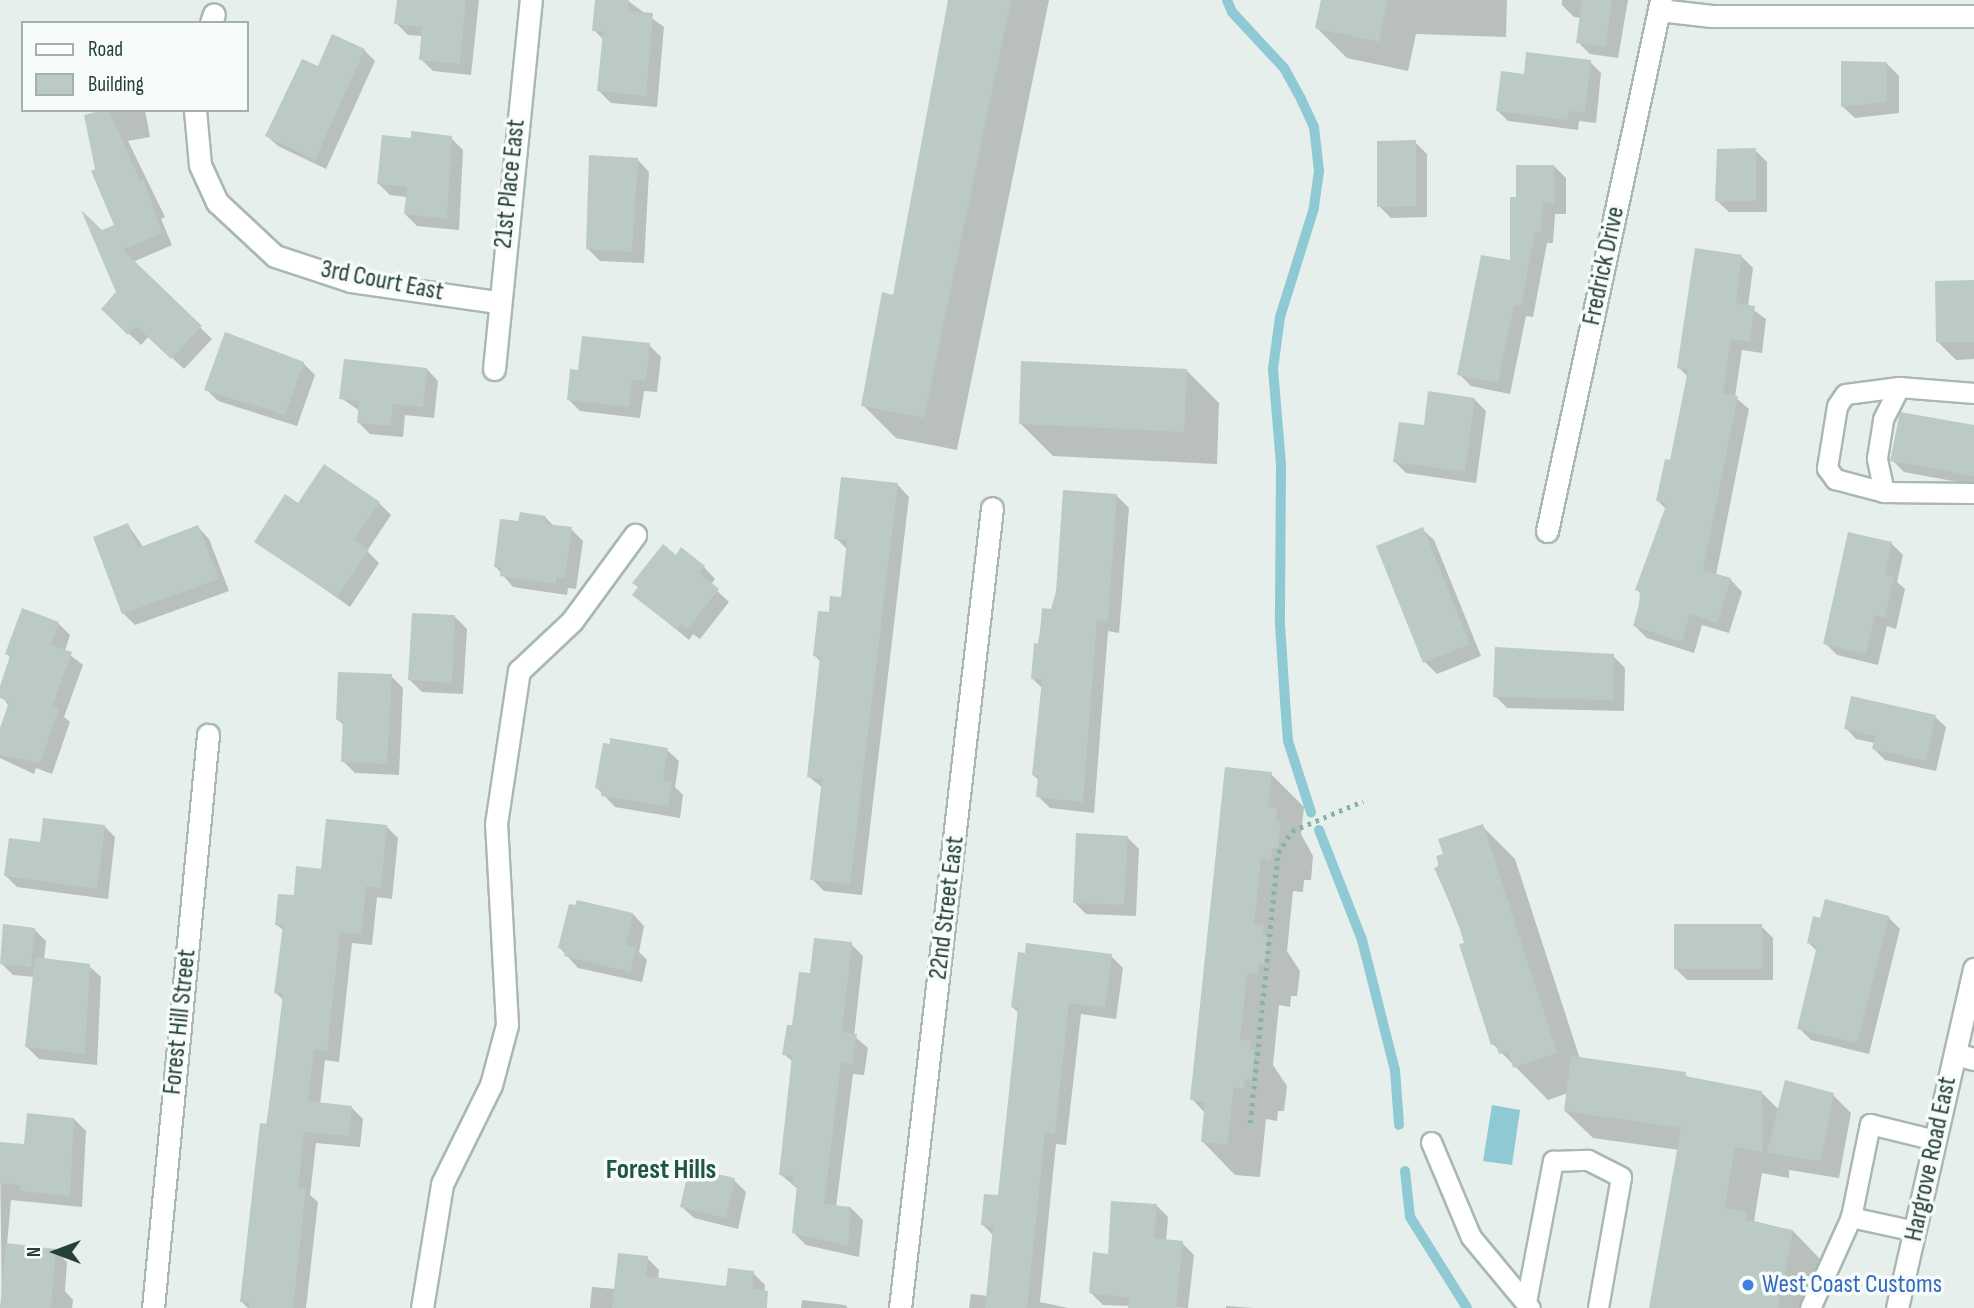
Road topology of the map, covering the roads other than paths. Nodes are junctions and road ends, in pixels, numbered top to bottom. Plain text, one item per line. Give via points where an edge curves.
1 (530, 0) edge
2 (1660, 5) edge
3 (1974, 16) edge
4 (195, 112) edge
5 (497, 302) junction
6 (494, 369) dead end
7 (1899, 387) junction
8 (1974, 393) edge
9 (1884, 492) junction
10 (1974, 493) edge
11 (992, 508) dead end
12 (1547, 531) dead end
13 (635, 535) dead end
14 (208, 735) dead end
15 (1974, 968) edge
16 (1964, 1056) edge
17 (1935, 1140) junction
18 (1431, 1142) dead end
19 (1851, 1217) junction
20 (1915, 1231) junction
21 (1528, 1305) edge
22 (153, 1308) edge
23 (422, 1308) edge
24 (900, 1308) edge
25 (1598, 1308) edge
26 (1810, 1308) edge
27 (1897, 1308) edge

1 - 5 street, 21st Place East
2 - 3 street via 1712,16
2 - 12 street, Fredrick Drive
4 - 5 street, 3rd Court East via 200,165 217,202 275,256 351,281
5 - 6 street, 21st Place East
7 - 8 lane
7 - 9 lane via 1883,419 1877,458
7 - 9 lane via 1845,394 1837,406 1828,468 1835,479
9 - 10 lane
11 - 24 street, 22nd Street East
13 - 23 street via 572,621 519,671 496,824 507,1025 491,1085 442,1184
14 - 22 street, Forest Hill Street
15 - 16 street, Hargrove Road East
16 - 17 street, Hargrove Road East
17 - 19 lane via 1870,1124
17 - 20 street, Hargrove Road East
18 - 21 lane via 1471,1237
19 - 20 lane
19 - 26 lane
20 - 27 street, Hargrove Road East
21 - 25 lane via 1553,1161 1588,1160 1621,1177

